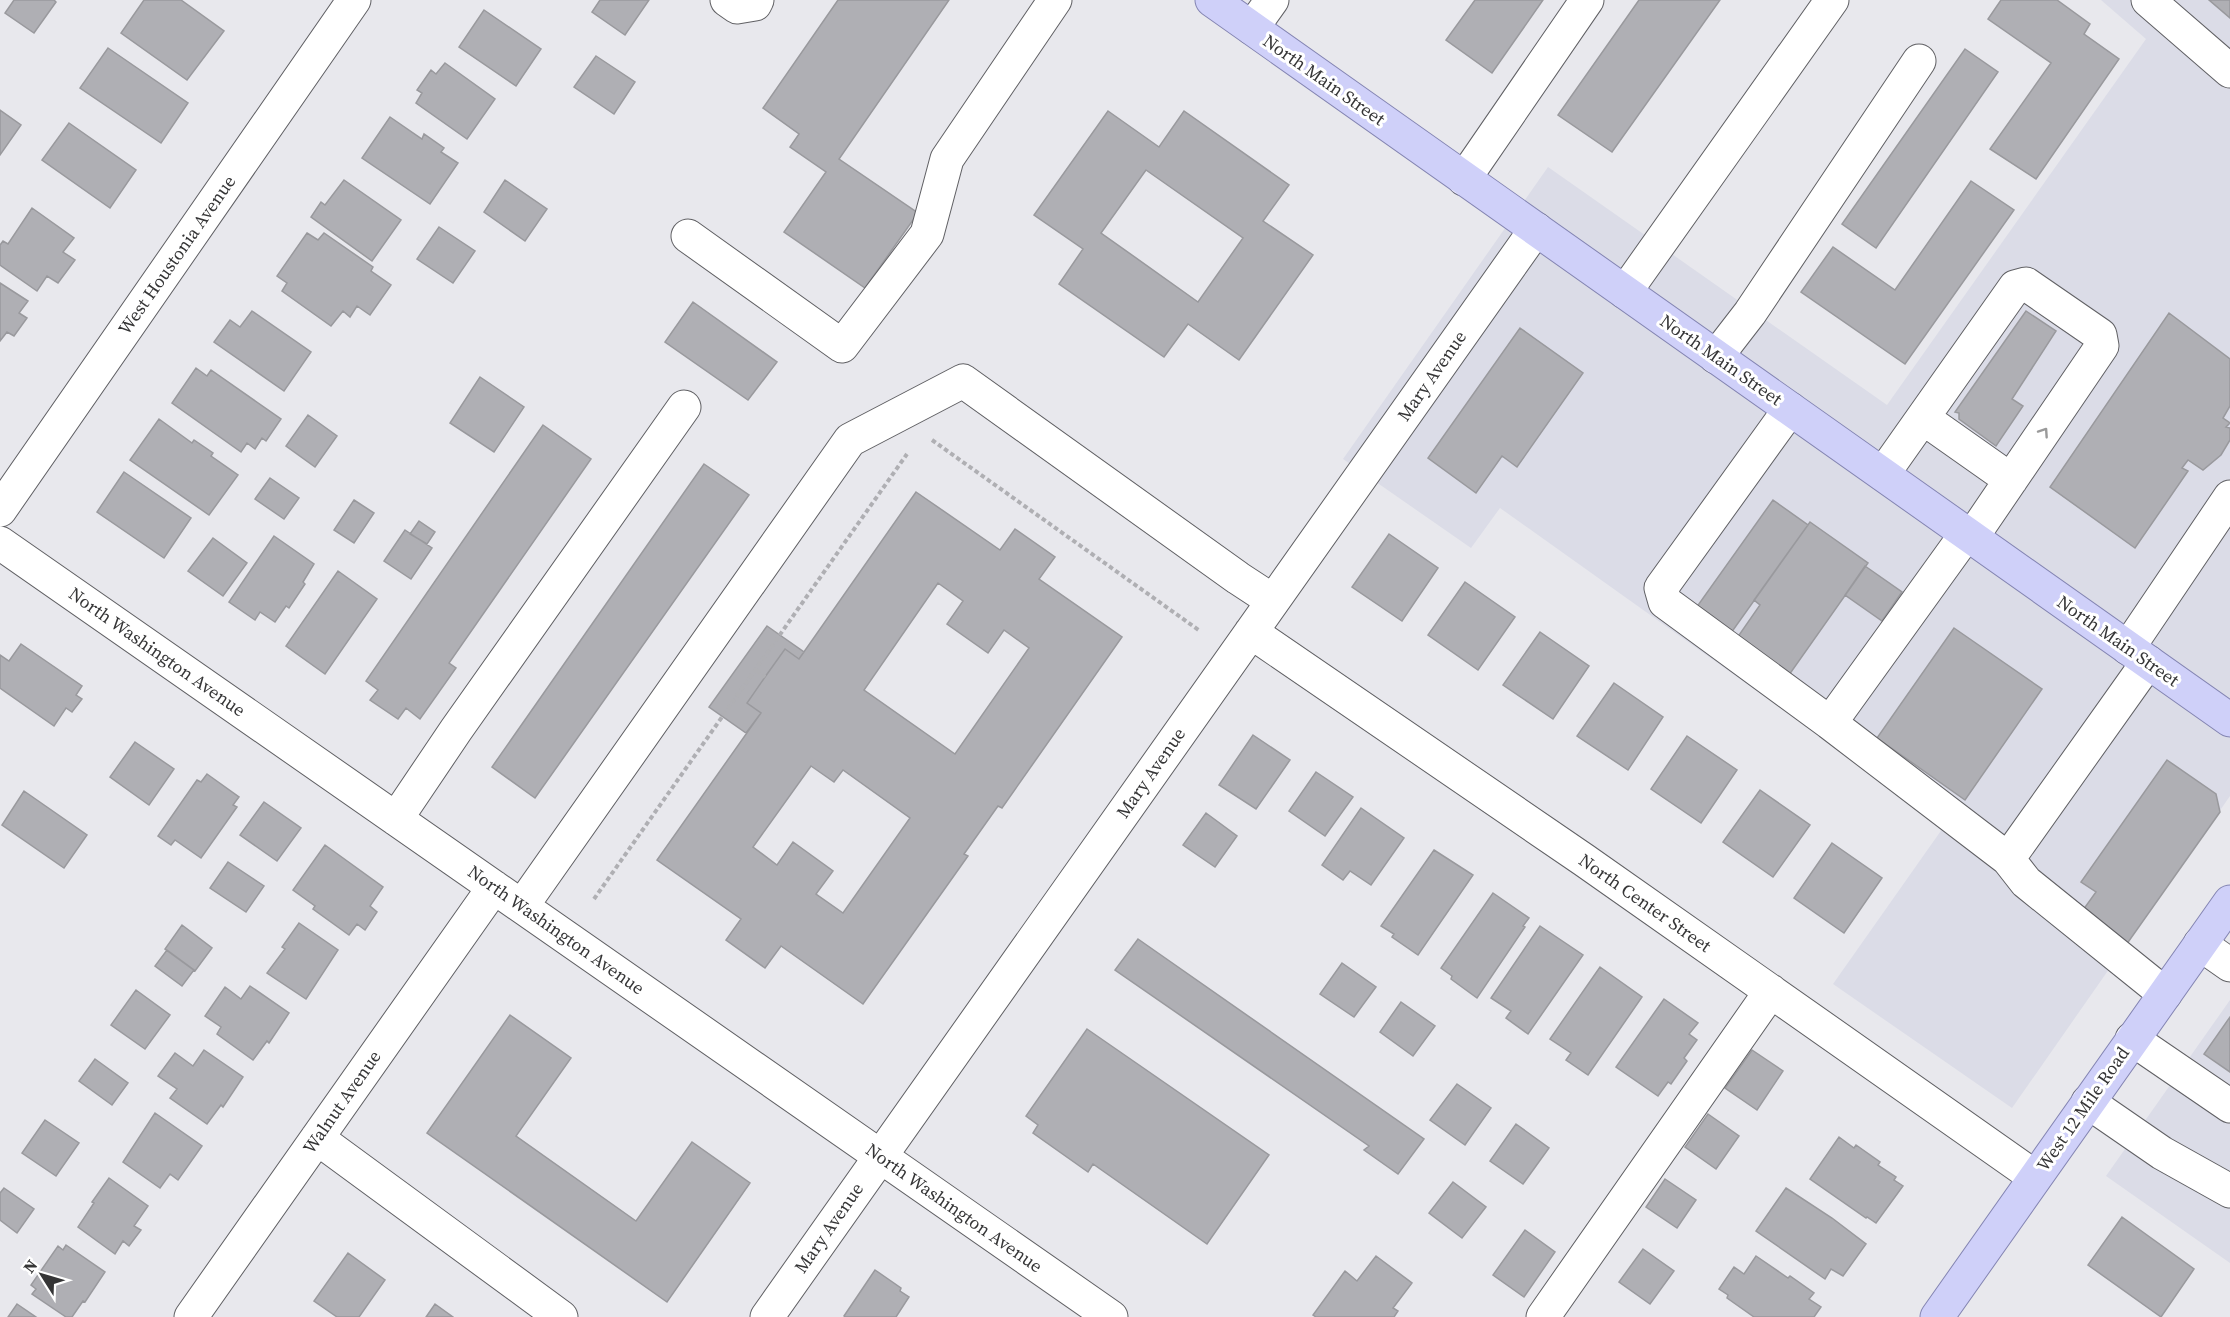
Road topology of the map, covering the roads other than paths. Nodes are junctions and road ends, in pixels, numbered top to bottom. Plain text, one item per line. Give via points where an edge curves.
1 (354, 0) edge
2 (727, 0) edge
3 (757, 0) edge
4 (1055, 0) edge
5 (1212, 0) edge
6 (1272, 0) edge
7 (1587, 0) edge
8 (1832, 0) edge
9 (2148, 0) edge
10 (1252, 28) junction
11 (1919, 61) dead end
12 (2230, 71) edge
13 (1464, 179) junction
14 (1536, 229) junction
15 (688, 236) dead end
16 (1625, 292) junction
17 (1716, 357) junction
18 (684, 407) dead end
19 (1790, 409) junction
20 (1923, 418) junction
21 (1883, 474) junction
22 (2011, 480) junction
23 (2230, 497) edge
24 (0, 510) edge
25 (1969, 535) junction
26 (0, 543) edge
27 (1273, 601) junction
28 (1251, 632) junction
29 (2138, 655) junction
30 (2230, 720) edge
31 (1830, 723) junction
32 (396, 819) junction
33 (2008, 859) junction
34 (494, 887) junction
35 (2230, 902) edge
36 (522, 906) junction
37 (2200, 944) junction
38 (2230, 965) edge
39 (1771, 991) junction
40 (2165, 994) junction
41 (2132, 1040) junction
42 (2088, 1102) junction
43 (2230, 1106) edge
44 (317, 1138) junction
45 (879, 1156) junction
46 (2035, 1177) junction
47 (2230, 1191) edge
48 (553, 1314) edge
49 (191, 1317) edge
50 (767, 1317) edge
51 (1111, 1317) edge
52 (1543, 1317) edge
53 (1937, 1317) edge

1 - 24 street, West Houstonia Avenue
2 - 3 street via 737,7
4 - 15 street via 948,159 927,234 842,346
5 - 10 main road, North Main Street
6 - 10 street
7 - 13 street
8 - 16 street
9 - 12 street
10 - 13 main road, North Main Street
11 - 17 street via 1750,313
13 - 14 main road, North Main Street
14 - 16 main road, North Main Street
14 - 27 street, Mary Avenue
16 - 17 main road, North Main Street
17 - 19 main road, North Main Street
18 - 32 street
19 - 21 main road, North Main Street
19 - 31 street via 1661,588 1665,602
20 - 21 street
20 - 22 street
22 -> 20 street via 2102,346 2100,335 2026,284 2015,287
21 - 25 main road, North Main Street
22 - 25 street
23 - 29 street
25 - 29 main road, North Main Street
25 - 31 street
26 - 32 street, North Washington Avenue
27 - 28 street, Mary Avenue
27 - 36 street via 963,381 850,440
28 - 39 street, North Center Street
28 - 45 street, Mary Avenue
29 - 30 main road, North Main Street
29 - 33 street
31 - 33 street
32 - 34 street, North Washington Avenue
33 - 40 street via 2026,882
34 - 36 street, North Washington Avenue
34 - 44 street, Walnut Avenue
35 - 37 main road, West 12 Mile Road
36 - 45 street, North Washington Avenue
37 - 38 street
37 - 40 main road, West 12 Mile Road
39 - 46 street, North Center Street
39 - 52 street
40 - 41 main road, West 12 Mile Road
41 - 42 main road, West 12 Mile Road
41 - 43 street
42 - 46 main road, West 12 Mile Road
42 - 47 street via 2162,1154
44 - 48 street
44 - 49 street, Walnut Avenue
45 - 50 street, Mary Avenue
45 - 51 street, North Washington Avenue
46 - 53 main road, West 12 Mile Road

